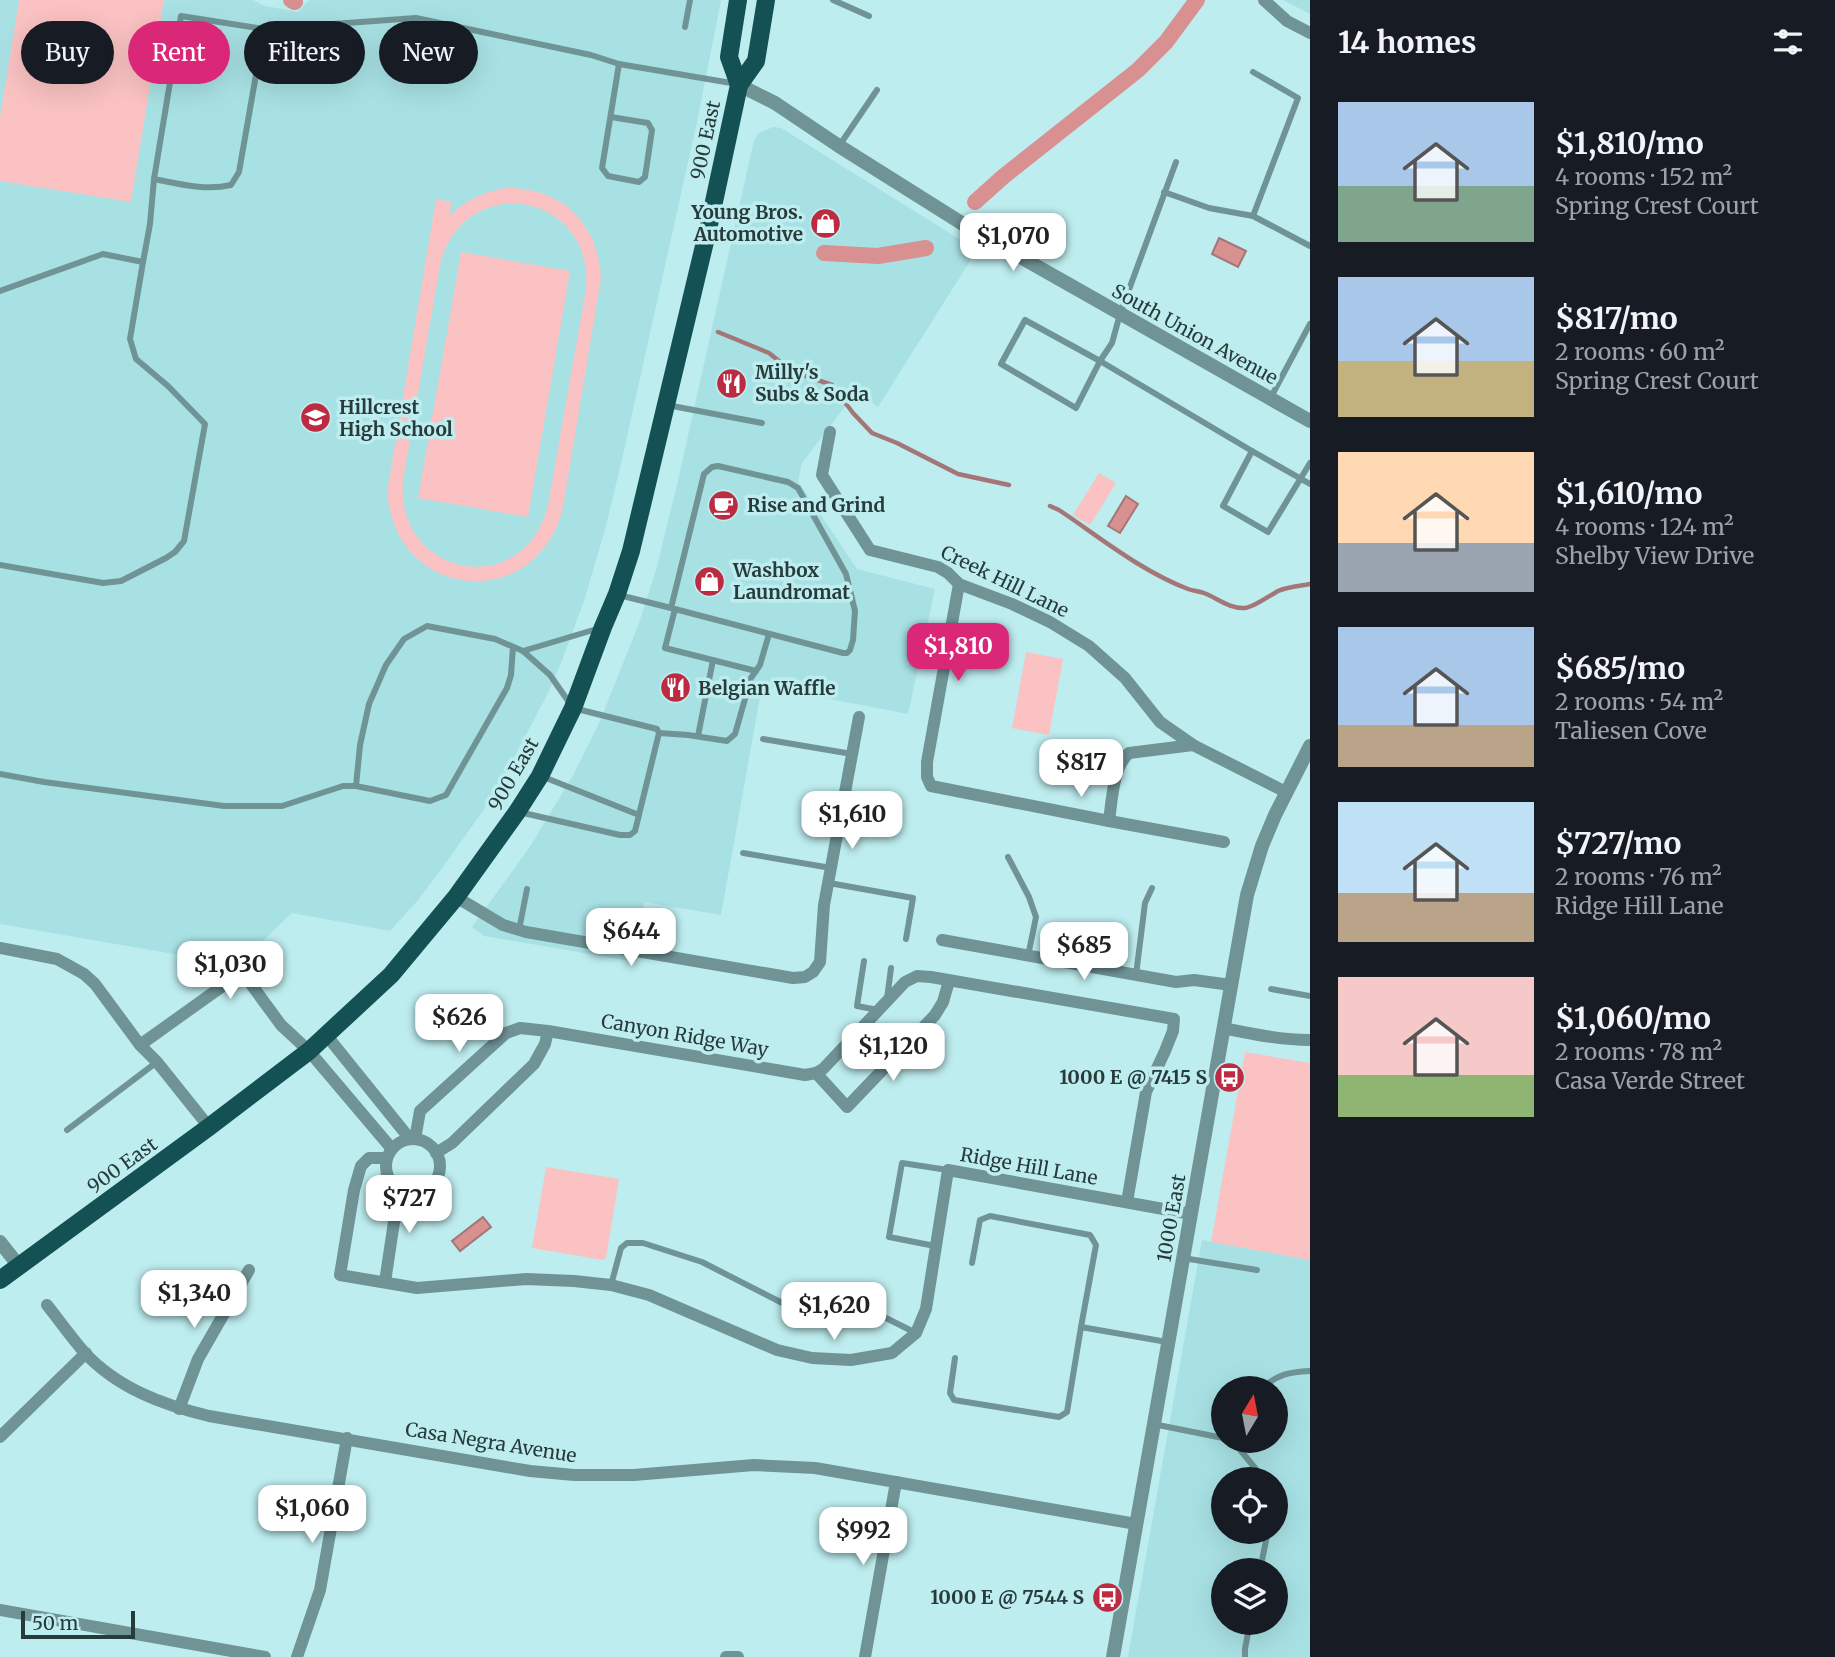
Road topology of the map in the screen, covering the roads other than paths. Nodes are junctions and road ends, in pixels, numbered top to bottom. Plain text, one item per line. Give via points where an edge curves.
1 (690, 0) edge
2 (738, 0) edge
3 (766, 0) edge
4 (833, 0) edge
5 (1264, 0) edge
6 (869, 16) dead end
7 (365, 22) edge
8 (244, 26) edge
9 (685, 27) dead end
10 (1310, 33) edge
11 (619, 64) junction
12 (1253, 72) dead end
13 (254, 84) edge
14 (739, 85) junction
15 (877, 90) dead end
16 (611, 117) junction
17 (839, 146) junction
18 (1176, 162) dead end
19 (154, 179) junction
20 (1164, 192) junction
21 (1253, 216) junction
22 (1310, 246) edge
23 (143, 262) junction
24 (0, 291) edge
25 (1120, 314) junction
26 (1310, 324) edge
27 (1100, 362) junction
28 (1270, 399) junction
29 (665, 405) junction
30 (1310, 421) edge
31 (762, 423) dead end
32 (830, 432) dead end
33 (1252, 451) junction
34 (1310, 463) edge
35 (1301, 479) junction
36 (1310, 484) edge
37 (0, 565) edge
38 (959, 584) junction
39 (617, 594) junction
40 (673, 609) junction
41 (603, 627) junction
42 (769, 634) junction
43 (513, 647) junction
44 (523, 651) junction
45 (713, 660) junction
46 (756, 671) junction
47 (573, 708) junction
48 (859, 717) dead end
49 (659, 733) junction
50 (698, 736) junction
51 (763, 739) dead end
52 (1194, 744) junction
53 (1310, 746) edge
54 (854, 754) junction
55 (0, 775) edge
56 (540, 776) junction
57 (356, 786) junction
58 (1286, 792) junction
59 (517, 812) junction
60 (639, 816) junction
61 (1109, 821) junction
62 (1224, 842) dead end
63 (743, 853) dead end
64 (1008, 857) dead end
65 (831, 868) junction
66 (829, 883) junction
67 (1152, 888) dead end
68 (527, 889) dead end
69 (456, 897) junction
70 (626, 911) dead end
71 (519, 930) junction
72 (906, 939) dead end
73 (942, 940) dead end
74 (0, 948) edge
75 (618, 948) junction
76 (1028, 956) junction
77 (864, 961) dead end
78 (891, 968) dead end
79 (1136, 975) junction
80 (949, 981) junction
81 (1231, 985) junction
82 (1271, 989) dead end
83 (1310, 996) edge
84 (882, 1006) junction
85 (1223, 1028) junction
86 (548, 1031) junction
87 (327, 1036) junction
88 (1310, 1040) edge
89 (140, 1045) junction
90 (309, 1051) junction
91 (157, 1062) junction
92 (816, 1073) junction
93 (209, 1127) junction
94 (67, 1130) dead end
95 (412, 1139) junction
96 (436, 1153) junction
97 (389, 1154) junction
98 (948, 1170) junction
99 (396, 1187) junction
100 (1127, 1202) junction
101 (1191, 1214) junction
102 (0, 1242) edge
103 (935, 1246) junction
104 (1183, 1258) junction
105 (972, 1263) dead end
106 (19, 1266) junction
107 (249, 1270) dead end
108 (1257, 1270) dead end
109 (0, 1280) edge
110 (385, 1282) junction
111 (611, 1285) junction
112 (47, 1305) dead end
113 (1081, 1327) junction
114 (916, 1333) junction
115 (1169, 1343) junction
116 (86, 1353) junction
117 (955, 1358) dead end
118 (1310, 1371) edge
119 (1278, 1376) edge
120 (179, 1409) junction
121 (1153, 1424) junction
122 (1211, 1436) edge
123 (0, 1437) edge
124 (347, 1438) junction
125 (1241, 1453) edge
126 (1254, 1467) edge
127 (895, 1482) junction
128 (1136, 1524) junction
129 (0, 1610) edge
130 (1248, 1635) edge
131 (265, 1657) edge
132 (297, 1657) edge
133 (726, 1657) edge
134 (738, 1657) edge
135 (865, 1657) edge
136 (1113, 1657) edge
137 (1245, 1657) edge

1 - 9 lane
2 - 14 main road, 900 East via 729,57
3 - 14 main road, 900 East via 756,61
4 - 6 lane
5 - 10 street via 1287,21
7 - 11 lane via 416,18
8 - 19 lane via 181,16
11 - 14 lane
11 - 16 lane
12 - 21 lane via 1298,98
13 - 19 lane via 239,172 231,185 204,188
14 - 17 street, South Union Avenue
14 - 29 main road, 900 East
15 - 17 lane
16 - 16 lane via 602,169 608,176 639,182 645,177 652,130 648,123
17 - 25 street, South Union Avenue via 971,229
18 - 20 lane
19 - 23 lane
20 - 21 lane via 1209,208
20 - 25 lane
21 - 22 lane
23 - 24 lane via 103,254
23 - 37 lane via 130,339 136,359 205,424 184,541 166,558 121,581 103,583
25 - 27 lane via 1112,343
25 - 28 street, South Union Avenue
26 - 28 lane
27 - 27 lane via 1076,408 1001,364 1025,320
27 - 33 lane
28 - 30 street, South Union Avenue
29 - 31 lane
29 - 39 main road, 900 East
32 - 38 street, Creek Hill Lane via 822,475 870,550 938,567
33 - 35 lane
33 - 35 lane via 1223,506 1268,532
34 - 35 lane
35 - 36 lane
38 - 52 street, Creek Hill Lane via 1050,622 1089,646 1125,678 1160,722
38 - 61 street via 927,762 931,786
39 - 40 lane
39 - 41 main road, 900 East
40 - 42 lane
40 - 42 lane via 707,470 718,466 788,482 798,488 846,574 855,611 853,640 847,653
40 - 45 lane via 665,648
41 - 44 lane
41 - 47 main road, 900 East
42 - 46 lane
43 - 44 lane
43 - 57 lane via 507,688 446,795 430,800
43 - 57 lane via 495,639 427,626 404,639 386,665 369,704
44 - 47 lane via 550,675
45 - 46 lane
45 - 50 lane
46 - 50 lane via 731,739
47 - 49 lane
47 - 56 main road, 900 East
48 - 54 street
49 - 50 lane
49 - 60 lane
51 - 54 lane
52 - 58 street, Creek Hill Lane
52 - 61 street via 1129,753 1122,759
53 - 58 street, 1000 East
54 - 65 street
55 - 57 lane via 225,806 282,806
56 - 59 main road, 900 East
56 - 60 lane
58 - 81 street, 1000 East via 1247,895
59 - 60 lane via 620,835 635,831
59 - 69 main road, 900 East
61 - 62 street
63 - 65 lane
64 - 76 lane via 1036,917
65 - 66 street
66 - 72 lane via 913,898
66 - 75 street via 820,962 805,977
67 - 79 lane via 1145,903
68 - 71 lane
69 - 71 street
69 - 87 main road, 900 East via 391,975
70 - 75 lane
71 - 75 street
73 - 76 street
74 - 89 street via 57,959 83,974
76 - 79 street
77 - 84 lane via 857,1006
78 - 84 lane
79 - 81 street
80 - 84 street via 918,976 905,982
80 - 92 street via 934,1015 847,1107
80 - 100 street via 1174,1019 1146,1092
81 - 85 street, 1000 East
82 - 83 lane
84 - 92 street
85 - 88 street
85 - 101 street, 1000 East
86 - 92 street, Canyon Ridge Way via 805,1075
86 - 95 street, Canyon Ridge Way via 520,1028 506,1033 420,1111
86 - 96 street via 534,1064
87 - 90 main road, 900 East
87 - 95 street
89 - 90 street via 224,985 245,976 281,1025
89 - 91 street
90 - 93 main road, 900 East
90 - 97 street
91 - 93 street
91 - 94 lane
93 - 106 main road, 900 East
95 - 96 street via 430,1144
95 - 97 street via 400,1142
96 - 99 street via 439,1173 426,1189 416,1192
97 - 99 street via 386,1169
97 - 110 street via 369,1158 361,1166 340,1275
98 - 100 street, Ridge Hill Lane
98 - 103 street, Ridge Hill Lane
98 - 103 lane via 902,1163 891,1225 889,1237
99 - 110 street
100 - 101 street, Ridge Hill Lane
101 - 104 street, 1000 East
102 - 106 street
103 - 114 street, Ridge Hill Lane via 926,1309
104 - 108 lane
104 - 115 street, 1000 East
105 - 113 lane via 980,1220 990,1216 1090,1235 1096,1245
106 - 109 main road, 900 East
107 - 120 street via 204,1346
110 - 111 street via 417,1288 526,1279
111 - 114 street via 649,1295 777,1350 813,1358 851,1360 892,1353
111 - 114 lane via 621,1248 643,1243 702,1262 792,1308 830,1314 866,1311
112 - 116 street, Casa Negra Avenue
113 - 115 lane
113 - 117 lane via 1067,1412 1059,1417 954,1400 950,1393
115 - 121 street, 1000 East
116 - 120 street, Casa Negra Avenue via 124,1384
116 - 123 street
118 - 119 lane
120 - 124 street, Casa Negra Avenue
121 - 122 lane
121 - 128 street, 1000 East
124 - 127 street, Casa Negra Avenue via 574,1475 754,1465 815,1468
124 - 132 street via 320,1590
125 - 126 lane
127 - 128 street, Casa Negra Avenue
127 - 135 street
128 - 136 street, 1000 East
129 - 131 street
130 - 137 lane
133 - 134 street

